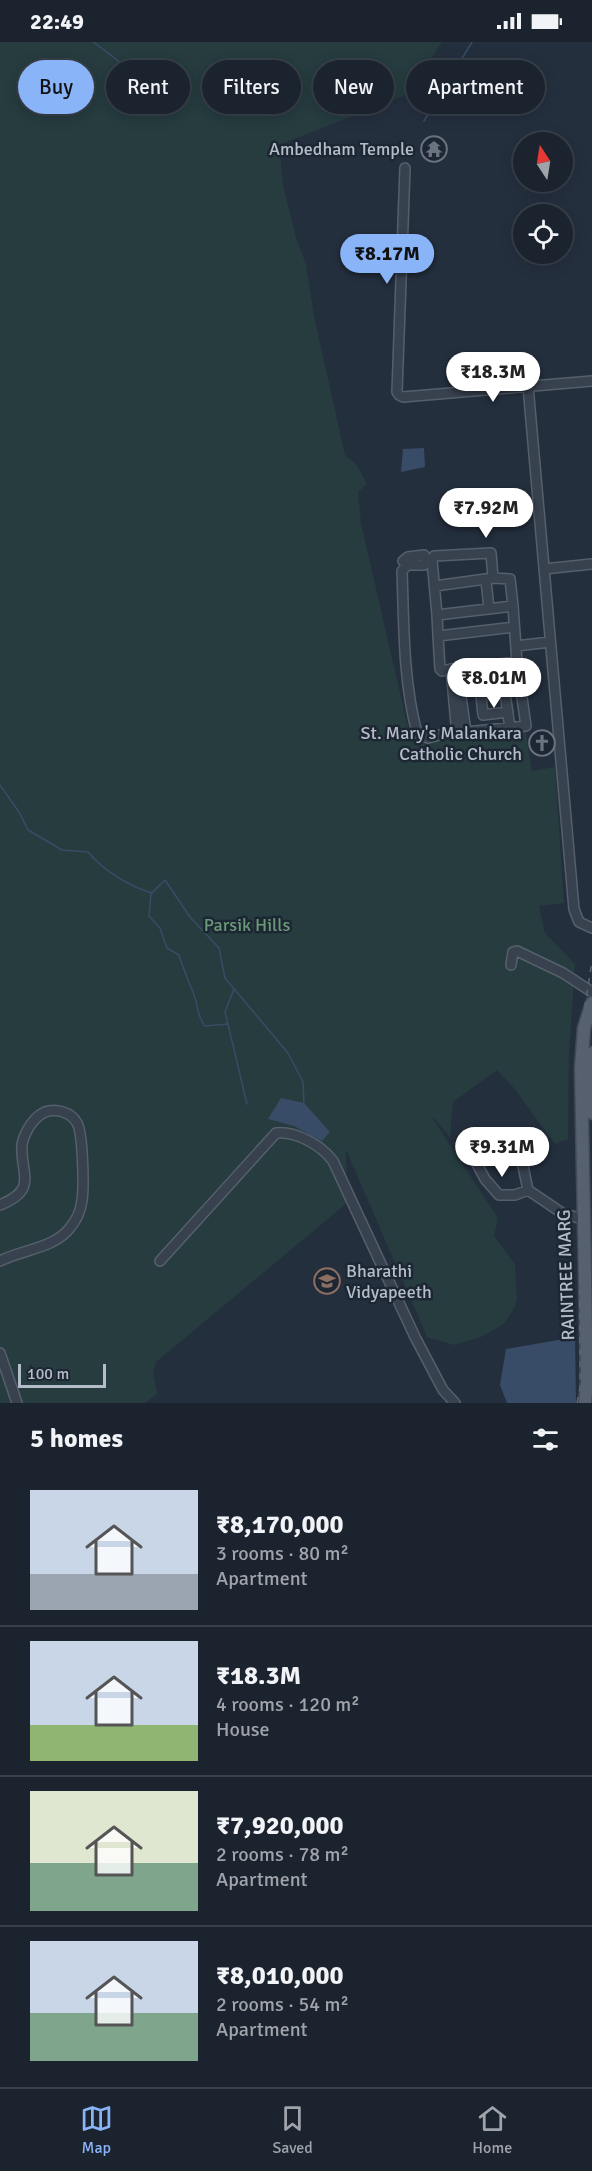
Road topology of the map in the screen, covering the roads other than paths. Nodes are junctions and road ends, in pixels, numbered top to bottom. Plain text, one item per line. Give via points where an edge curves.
1 (405, 168) dead end
2 (592, 381) edge
3 (528, 386) junction
4 (403, 561) dead end
5 (592, 564) edge
6 (544, 569) junction
7 (489, 579) junction
8 (435, 586) junction
9 (513, 606) junction
10 (489, 609) junction
11 (437, 615) junction
12 (514, 627) junction
13 (438, 636) junction
14 (550, 642) junction
15 (516, 645) junction
16 (517, 662) junction
17 (478, 666) junction
18 (454, 669) junction
19 (480, 688) junction
20 (508, 712) junction
21 (510, 728) junction
22 (592, 928) edge
23 (511, 965) dead end
24 (592, 992) edge
25 (592, 1003) edge
26 (592, 1053) edge
27 (588, 1068) edge
28 (592, 1113) edge
29 (518, 1142) dead end
30 (477, 1164) dead end
31 (587, 1189) edge
32 (528, 1190) junction
33 (0, 1205) edge
34 (582, 1220) junction
35 (0, 1261) edge
36 (160, 1261) dead end
37 (0, 1353) edge
38 (16, 1403) edge
39 (455, 1403) edge
40 (585, 1403) edge

1 - 3 street via 399,396
2 - 3 street
3 - 6 street
4 - 18 street via 424,555 427,559 424,565 407,565 402,570 406,677 417,733 424,738 451,733 456,728
5 - 6 street
6 - 14 street
7 - 8 street
7 - 8 street via 491,553 434,556
7 - 9 street via 510,579
7 - 10 street
8 - 11 street
9 - 10 street
9 - 12 street
10 - 11 street
11 - 13 street
12 - 13 street
12 - 15 street
13 - 18 street via 440,669
14 - 15 street
14 - 22 street via 574,909 579,922
15 - 16 street
16 - 17 street
16 - 21 street via 526,724
17 - 18 street
17 - 19 street
18 - 21 street via 466,732
19 - 20 street via 504,686
19 - 20 street via 483,715
20 - 21 street
23 - 24 street via 513,952 517,951
25 - 27 main road, RAINTREE MARG via 584,1028
26 - 27 main road, RAINTREE MARG
27 - 28 main road, RAINTREE MARG
27 - 31 main road, RAINTREE MARG
29 - 32 street
30 - 32 street via 499,1195
31 - 34 main road, RAINTREE MARG
32 - 34 street via 562,1213
33 - 35 street via 17,1195 25,1182 22,1146 36,1117 51,1111 72,1116 78,1126 83,1191 78,1215 61,1237
34 - 40 main road, RAINTREE MARG
36 - 39 street via 276,1132 313,1144 325,1150 333,1161 415,1337 443,1390
37 - 38 street

